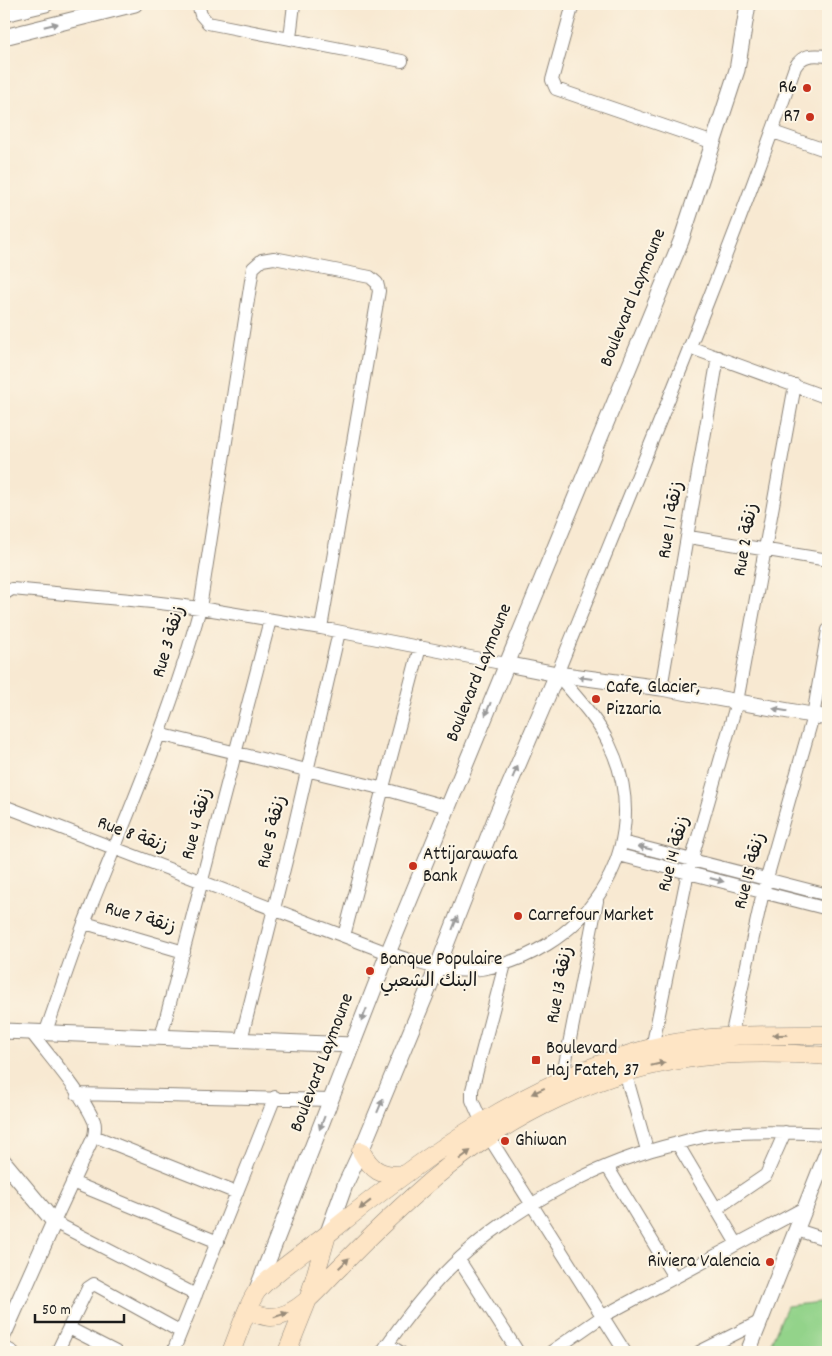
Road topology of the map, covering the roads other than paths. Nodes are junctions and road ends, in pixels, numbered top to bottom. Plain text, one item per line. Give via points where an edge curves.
1 (46, 4) edge
2 (135, 4) edge
3 (198, 4) edge
4 (294, 4) edge
5 (573, 4) edge
6 (748, 4) edge
7 (4, 14) edge
8 (4, 36) edge
9 (290, 38) junction
10 (828, 56) edge
11 (402, 61) dead end
12 (773, 132) junction
13 (714, 143) junction
14 (828, 151) edge
15 (689, 347) junction
16 (718, 358) junction
17 (795, 385) junction
18 (828, 398) edge
19 (689, 537) junction
20 (765, 549) junction
21 (828, 560) edge
22 (4, 594) edge
23 (200, 608) junction
24 (270, 620) junction
25 (321, 628) junction
26 (828, 630) edge
27 (339, 632) junction
28 (420, 647) junction
29 (506, 664) junction
30 (557, 674) junction
31 (661, 688) junction
32 (737, 702) junction
33 (821, 717) edge
34 (159, 734) junction
35 (237, 752) junction
36 (307, 770) junction
37 (384, 789) junction
38 (4, 806) edge
39 (448, 807) junction
40 (622, 842) junction
41 (114, 849) junction
42 (619, 855) junction
43 (692, 859) junction
44 (688, 872) junction
45 (768, 879) junction
46 (201, 882) junction
47 (763, 892) junction
48 (828, 895) edge
49 (597, 898) junction
50 (828, 909) edge
51 (273, 910) junction
52 (85, 923) junction
53 (344, 936) junction
54 (184, 952) junction
55 (388, 954) junction
56 (505, 964) junction
57 (438, 968) junction
58 (4, 1031) edge
59 (39, 1032) junction
60 (828, 1035) edge
61 (161, 1037) junction
62 (731, 1037) junction
63 (241, 1040) junction
64 (352, 1045) junction
65 (652, 1048) junction
66 (828, 1056) edge
67 (625, 1072) junction
68 (562, 1080) junction
69 (77, 1094) junction
70 (275, 1097) junction
71 (331, 1100) junction
72 (485, 1130) junction
73 (785, 1132) junction
74 (828, 1134) edge
75 (94, 1136) junction
76 (676, 1143) junction
77 (648, 1150) junction
78 (828, 1150) edge
79 (361, 1151) junction
80 (4, 1162) edge
81 (607, 1166) junction
82 (403, 1175) junction
83 (72, 1182) junction
84 (238, 1193) junction
85 (532, 1205) junction
86 (806, 1207) junction
87 (716, 1209) junction
88 (54, 1222) junction
89 (798, 1230) junction
90 (327, 1235) junction
91 (828, 1240) edge
92 (218, 1242) junction
93 (737, 1244) junction
94 (460, 1260) junction
95 (674, 1277) junction
96 (257, 1291) junction
97 (196, 1295) junction
98 (309, 1297) junction
99 (248, 1310) junction
100 (603, 1316) junction
101 (761, 1321) junction
102 (69, 1328) junction
103 (181, 1332) junction
104 (4, 1334) edge
105 (4, 1347) edge
106 (385, 1348) edge
107 (13, 1352) edge
108 (57, 1352) edge
109 (116, 1352) edge
110 (173, 1352) edge
111 (232, 1352) edge
112 (286, 1352) edge
113 (400, 1352) edge
114 (518, 1352) edge
115 (551, 1352) edge
116 (625, 1352) edge
117 (699, 1352) edge
118 (748, 1352) edge

1 - 7 street
8 -> 2 street
3 - 9 street via 208,23
4 - 9 street
5 - 13 street via 552,80 556,89
6 - 13 street, Boulevard Laymoune via 737,70
9 - 11 street
10 - 12 street via 808,55 798,62
12 - 14 street
12 - 15 street
13 - 29 street, Boulevard Laymoune via 681,241
15 - 16 street
15 - 30 street
16 - 17 street
16 - 19 street, Rue 1 زنقة 1
17 - 18 street
17 - 20 street, Rue 2 زنقة
19 - 20 street
19 - 31 street, Rue 1 زنقة 1
20 - 21 street
20 - 32 street, Rue 2 زنقة
22 - 23 street via 12,589
23 - 24 street
23 - 25 street, Rue 3 زنقة via 253,268 262,260 274,258 370,277 377,283 379,292
23 - 34 street, Rue 3 زنقة
24 - 25 street
24 - 35 street, Rue 4 زنقة
25 - 27 street
26 - 33 street
27 - 28 street
27 - 36 street, Rue 5 زنقة
28 - 29 street
28 - 37 street
29 - 30 street
29 -> 39 street, Boulevard Laymoune
31 -> 30 street
30 - 40 street via 609,744 620,778 624,811
57 -> 30 street via 497,814
31 - 32 street
33 -> 32 street
32 - 43 street, Rue 14 زنقة
33 - 45 street, Rue 15 زنقة
34 - 35 street
34 - 41 street, Rue 3 زنقة
35 - 36 street
35 - 46 street, Rue 4 زنقة
36 - 37 street
36 - 51 street, Rue 5 زنقة
37 - 39 street
37 - 53 street
38 - 41 street, Rue 8 زنقة
39 - 55 street, Boulevard Laymoune
40 - 42 street
43 -> 40 street
41 - 46 street, Rue 8 زنقة
41 - 52 street, Rue 3 زنقة
42 - 44 street
42 - 49 street
43 - 44 street, Rue 14 زنقة
43 - 45 street
44 -> 47 street
44 - 65 street, Rue 14 زنقة
45 - 47 street, Rue 15 زنقة
45 - 48 street
46 - 51 street, Rue 8 زنقة
46 - 54 street, Rue 4 زنقة
47 - 50 street
47 - 62 street, Rue 15 زنقة
49 - 56 street, Rue 8 زنقة via 556,940 534,954
49 - 68 street, Rue 13 زنقة
51 - 53 street, Rue 8 زنقة
51 - 63 street, Rue 5 زنقة
52 - 54 street, Rue 7 زنقة
52 - 59 street, Rue 3 زنقة
53 - 55 street, Rue 8 زنقة
54 - 61 street, Rue 4 زنقة
55 - 57 street, Rue 8 زنقة
55 -> 64 street, Boulevard Laymoune
56 - 57 street, Rue 8 زنقة via 472,970
56 - 72 street via 472,1090 472,1100
79 -> 57 street
58 - 59 street
59 - 61 street
59 - 69 street
60 -> 62 main road
61 - 63 street
62 - 65 main road
63 - 64 street
64 - 71 street, Boulevard Laymoune
65 - 68 main road
67 -> 66 main road via 701,1056
67 - 72 main road
67 - 77 street
68 -> 72 main road via 521,1100
69 - 70 street
69 - 75 street via 94,1120
70 - 71 street
70 - 84 street
71 -> 96 street, Boulevard Laymoune
72 - 82 main road
72 - 85 street
98 -> 72 main road
73 - 74 street
73 - 76 street via 710,1135
73 - 87 street via 766,1175
75 - 83 street
75 - 84 street
76 - 77 street
76 - 87 street
77 - 81 street
78 - 86 street
79 - 82 main road via 375,1171 389,1176
79 - 90 street via 344,1185
80 - 88 street
81 - 85 street
81 - 95 street
82 -> 90 main road
83 - 88 street
83 - 92 street
84 - 92 street
85 - 94 street
85 - 100 street
86 - 89 street
86 - 93 street
87 - 93 street
88 - 97 street
88 - 104 street
89 - 91 street
89 - 101 street
90 - 96 main road
90 - 98 main road
92 - 97 street
93 - 95 street
94 - 106 street via 432,1288
94 - 114 street
95 - 100 street
96 - 99 main road, Boulevard Laymoune
97 - 103 street
99 -> 98 main road via 265,1318 275,1317 300,1306
98 - 112 main road
99 - 111 main road, Boulevard Laymoune
100 - 115 street
100 - 116 street
101 - 117 street
101 - 118 street
102 - 103 street via 88,1288 97,1284
102 - 108 street
102 - 109 street
103 - 110 street
105 - 107 street
106 - 113 street

